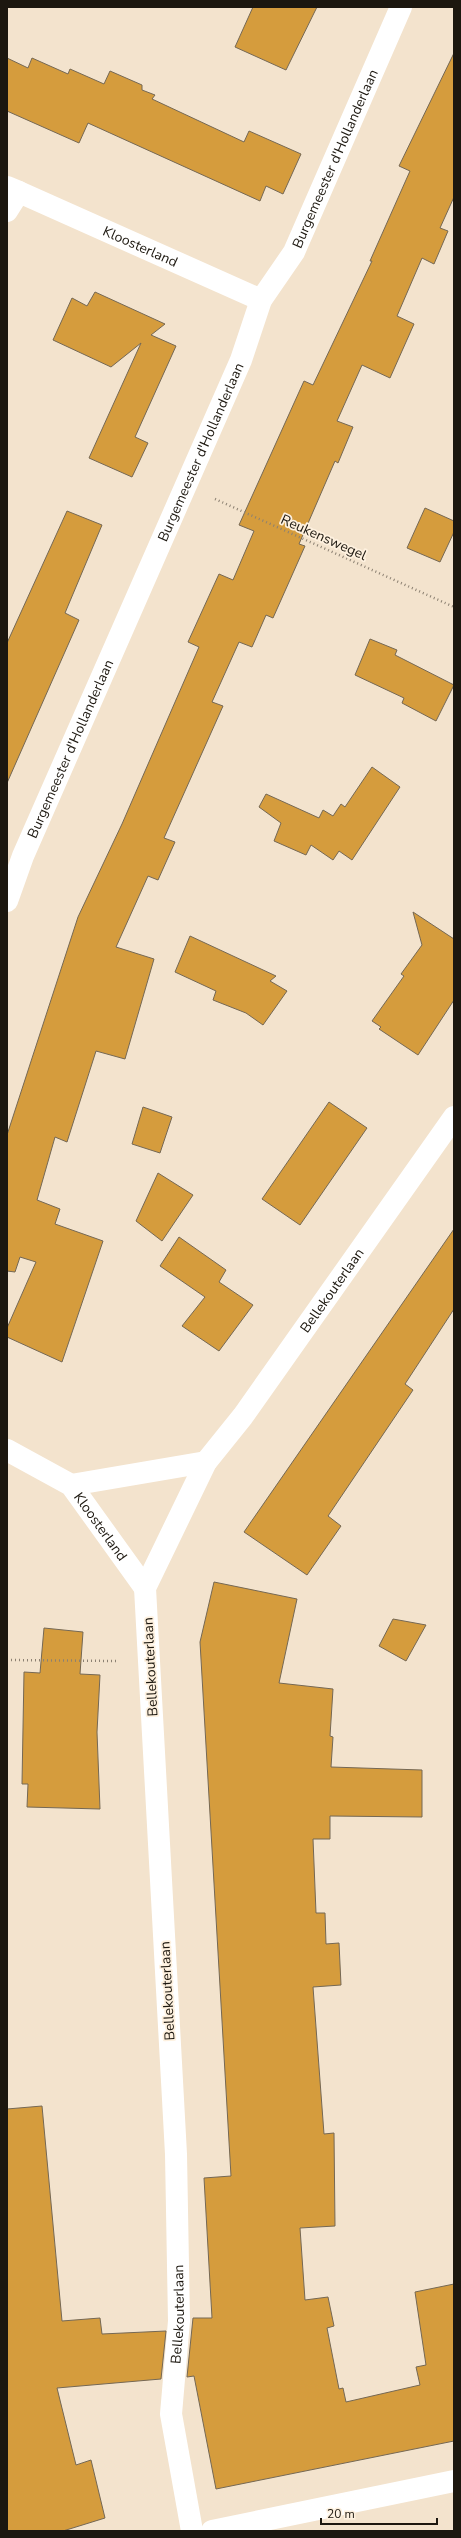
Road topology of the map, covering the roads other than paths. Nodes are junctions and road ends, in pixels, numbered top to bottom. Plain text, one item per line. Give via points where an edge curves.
1 (401, 7) edge
2 (13, 189) edge
3 (7, 211) edge
4 (261, 300) junction
5 (7, 901) edge
6 (454, 1116) edge
7 (7, 1450) edge
8 (206, 1462) junction
9 (71, 1485) junction
10 (145, 1588) junction
11 (454, 2481) edge
12 (192, 2531) edge
13 (212, 2531) edge

1 - 4 street, Burgemeester d'Hollanderlaan via 294,252
2 - 3 street, Kloosterland
2 - 4 street, Kloosterland
4 - 5 street, Burgemeester d'Hollanderlaan via 241,360 23,856
6 - 8 street, Bellekouterlaan via 243,1416
7 - 9 street, Kloosterland
8 - 9 street
8 - 10 street, Bellekouterlaan
9 - 10 street, Kloosterland
10 - 12 street, Bellekouterlaan via 176,2154 179,2321 171,2414
11 - 13 street

